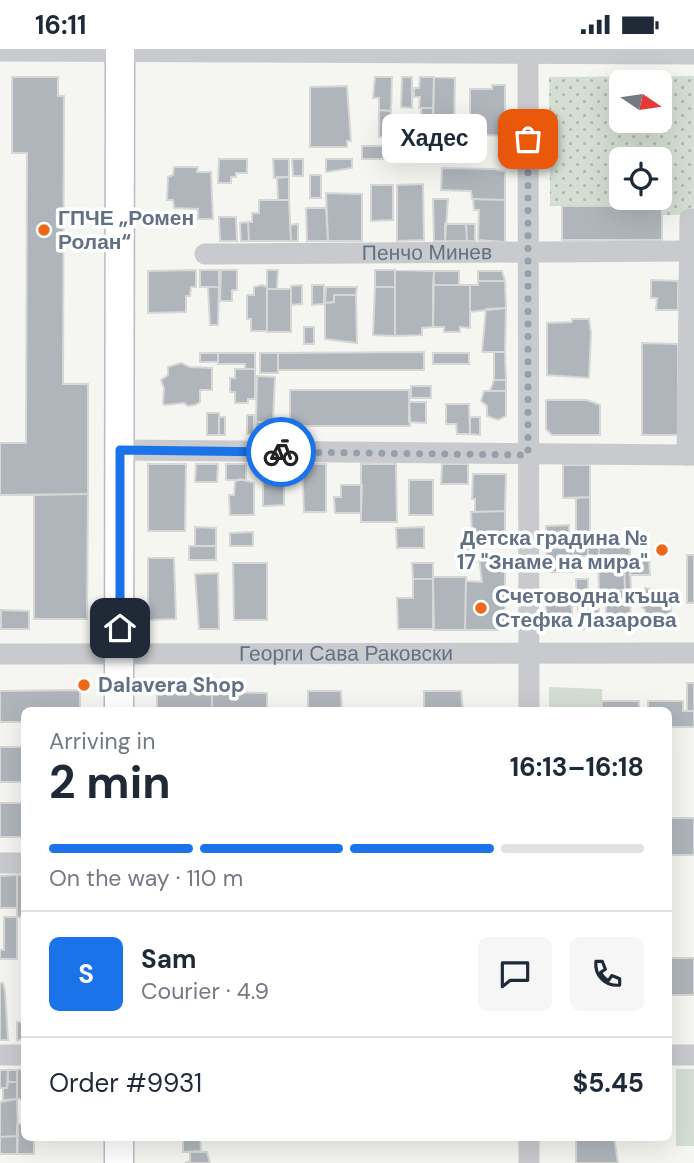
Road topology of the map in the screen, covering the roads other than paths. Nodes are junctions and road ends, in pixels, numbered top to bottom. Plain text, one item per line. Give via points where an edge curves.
1 (120, 50) edge
2 (0, 51) edge
3 (528, 52) edge
4 (694, 54) edge
5 (690, 219) dead end
6 (690, 251) junction
7 (528, 252) junction
8 (205, 254) dead end
9 (120, 450) junction
10 (528, 455) junction
11 (691, 455) edge
12 (694, 653) edge
13 (0, 654) edge
14 (120, 654) junction
15 (528, 654) junction
16 (119, 707) edge
17 (528, 707) edge
18 (0, 863) edge
19 (21, 863) edge
20 (0, 1055) edge
21 (21, 1055) edge
22 (672, 1055) edge
23 (694, 1055) edge
24 (119, 1141) edge
25 (529, 1141) edge
26 (119, 1163) edge
27 (529, 1163) edge

1 - 2 street
1 - 3 street
1 - 9 main road
3 - 4 street
3 - 7 street
5 - 6 street
6 - 7 street, Пенчо Минев
6 - 11 street
7 - 8 street, Пенчо Минев
7 - 10 street
9 - 10 street
9 - 14 main road
10 - 11 street
10 - 15 street
12 - 15 street, Георги Сава Раковски
13 - 14 street, Георги Сава Раковски
14 - 15 street, Георги Сава Раковски
14 - 16 main road
15 - 17 street
18 - 19 street
20 - 21 street
22 - 23 street
24 - 26 main road
25 - 27 street

